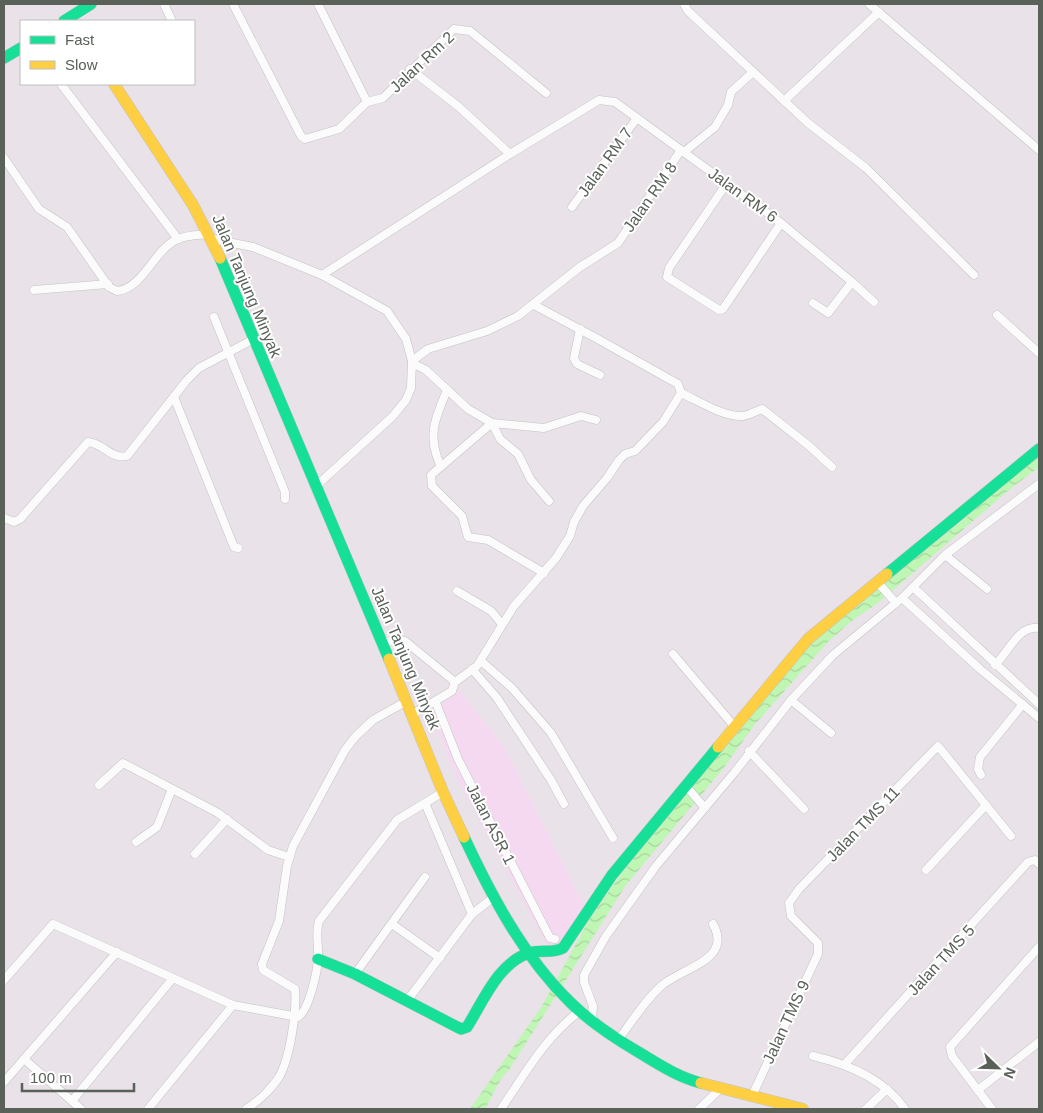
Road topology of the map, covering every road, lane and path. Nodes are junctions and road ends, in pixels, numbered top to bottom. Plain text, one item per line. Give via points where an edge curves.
1 (91, 4) edge
2 (164, 4) edge
3 (233, 4) edge
4 (318, 4) edge
5 (684, 4) edge
6 (869, 4) edge
7 (879, 12) junction
8 (70, 20) edge
9 (172, 20) edge
10 (20, 49) edge
11 (4, 58) edge
12 (410, 69) junction
13 (752, 72) junction
14 (62, 85) edge
15 (115, 85) edge
16 (546, 93) dead end
17 (784, 101) junction
18 (367, 102) junction
19 (637, 118) junction
20 (1039, 150) edge
21 (683, 151) junction
22 (510, 154) junction
23 (4, 158) edge
24 (727, 183) junction
25 (572, 207) dead end
26 (782, 224) junction
27 (210, 236) junction
28 (178, 239) junction
29 (322, 275) junction
30 (974, 275) dead end
31 (852, 282) junction
32 (108, 284) junction
33 (34, 290) dead end
34 (874, 302) dead end
35 (813, 303) dead end
36 (534, 305) junction
37 (997, 315) dead end
38 (214, 317) dead end
39 (580, 329) junction
40 (252, 340) junction
41 (229, 352) junction
42 (1039, 353) edge
43 (412, 362) junction
44 (600, 375) dead end
45 (447, 390) junction
46 (681, 393) junction
47 (174, 397) junction
48 (596, 420) dead end
49 (492, 422) junction
50 (1039, 448) edge
51 (440, 465) junction
52 (832, 467) dead end
53 (1039, 484) edge
54 (315, 487) junction
55 (285, 499) dead end
56 (549, 501) dead end
57 (4, 518) edge
58 (238, 548) dead end
59 (946, 555) junction
60 (544, 573) junction
61 (878, 583) junction
62 (913, 587) junction
63 (987, 589) dead end
64 (457, 591) dead end
65 (897, 600) junction
66 (502, 624) junction
67 (1039, 628) edge
68 (382, 643) junction
69 (673, 654) dead end
70 (481, 661) junction
71 (995, 665) junction
72 (472, 669) junction
73 (455, 682) junction
74 (791, 700) junction
75 (407, 701) junction
76 (436, 702) junction
77 (1023, 704) junction
78 (1039, 704) edge
79 (413, 714) junction
80 (1039, 718) edge
81 (734, 726) junction
82 (831, 733) dead end
83 (749, 751) junction
84 (981, 775) dead end
85 (99, 785) dead end
86 (686, 788) junction
87 (172, 789) junction
88 (443, 792) junction
89 (424, 802) junction
90 (564, 804) dead end
91 (986, 805) junction
92 (704, 807) junction
93 (804, 809) dead end
94 (227, 819) junction
95 (1011, 836) dead end
96 (613, 838) dead end
97 (136, 842) dead end
98 (195, 854) dead end
99 (289, 857) junction
100 (1038, 863) edge
101 (926, 870) dead end
102 (425, 878) dead end
103 (494, 897) junction
104 (472, 914) junction
105 (392, 924) junction
106 (713, 924) dead end
107 (555, 939) dead end
108 (819, 947) joint
109 (1039, 947) edge
110 (117, 952) junction
111 (530, 953) junction
112 (440, 958) junction
113 (318, 959) junction
114 (354, 974) junction
115 (173, 978) junction
116 (4, 980) edge
117 (407, 1001) junction
118 (233, 1005) junction
119 (580, 1011) junction
120 (293, 1017) junction
121 (592, 1021) junction
122 (618, 1040) junction
123 (1039, 1042) edge
124 (813, 1056) dead end
125 (24, 1060) junction
126 (845, 1064) junction
127 (4, 1082) edge
128 (720, 1088) junction
129 (887, 1089) junction
130 (978, 1090) junction
131 (752, 1096) junction
132 (72, 1101) junction
133 (81, 1109) edge
134 (148, 1109) edge
135 (246, 1109) edge
136 (501, 1109) edge
137 (699, 1109) edge
138 (804, 1109) edge
139 (866, 1109) edge
140 (905, 1109) edge
141 (992, 1109) edge

1 - 8 main road
2 - 9 street
3 - 18 street, Jalan Rm 2 via 301,136 306,140 339,129
4 - 18 street
5 - 13 street
6 - 7 street
7 - 17 street
7 - 20 street
10 - 11 main road
12 - 16 street, Jalan Rm 2 via 448,33 462,29 470,31
12 - 18 street, Jalan Rm 2 via 383,98
12 - 22 street via 459,107
13 - 17 street
13 - 21 street, Jalan RM 8 via 731,92 728,105 715,127
14 - 28 street
15 - 27 main road, Jalan Tanjung Minyak
17 - 30 street via 866,168
19 - 21 street, Jalan RM 6
19 - 22 street, Jalan RM 6 via 615,102 604,99
19 - 25 street, Jalan RM 7
21 - 24 street, Jalan RM 6
21 - 36 street, Jalan RM 8 via 618,243 580,267
22 - 29 street
23 - 32 street via 39,209 67,227
24 - 26 street, Jalan RM 6
24 - 26 street via 669,268 668,277 719,310 726,307
26 - 31 street, Jalan RM 6
27 - 28 street
27 - 29 street via 253,247
27 - 40 main road, Jalan Tanjung Minyak
28 - 32 street via 130,286 117,292
29 - 43 street via 387,311 403,332
31 - 34 street, Jalan RM 6
31 - 35 street via 828,312
32 - 33 street
36 - 39 street
36 - 43 street via 487,331 428,349
37 - 42 street
38 - 41 street
39 - 44 street via 574,358 576,364
39 - 46 street via 678,384
40 - 41 street
40 - 54 main road, Jalan Tanjung Minyak
41 - 47 street via 199,368
41 - 55 street
43 - 45 street
43 - 54 street via 411,388 403,406
45 - 49 street via 474,414
45 - 51 street via 432,433
46 - 52 street via 737,416 762,409
46 - 60 street via 663,422 636,451 619,460 583,506 570,536
47 - 57 street via 127,456 116,457 88,442 20,519 14,522
47 - 58 street via 234,546
48 - 49 street via 581,416 544,428
49 - 51 street
49 - 56 street via 500,439 518,454 531,480
50 - 61 main road
51 - 60 street via 431,476 432,486 462,516 468,537 488,540
53 - 59 street
54 - 68 main road, Jalan Tanjung Minyak
59 - 62 street
59 - 63 street
60 - 66 street
61 - 65 street
61 - 81 main road via 808,639
62 - 65 street
62 - 71 street
64 - 66 street via 492,611
65 - 74 street via 833,655
65 - 77 street
66 - 70 street
67 - 71 street via 1030,627 1021,632
68 - 73 street via 398,639 405,642
68 - 75 main road, Jalan Tanjung Minyak
69 - 81 street
70 - 72 street
70 - 96 street via 512,688 551,732
71 - 78 street
72 - 73 street
72 - 90 street via 497,698
73 - 76 street via 452,691
74 - 82 street
74 - 83 street
75 - 79 main road, Jalan Tanjung Minyak
75 - 99 street via 373,720 354,737
76 - 79 street
76 - 107 street, Jalan ASR 1 via 470,783 550,938
77 - 80 street
77 - 84 street via 980,757 978,770
79 - 88 main road, Jalan Tanjung Minyak
81 - 86 main road
83 - 92 street
83 - 93 street
85 - 87 street via 123,763
86 - 92 street
86 - 111 main road via 612,875 563,948 555,954
87 - 94 street
87 - 97 street via 157,827
88 - 89 street
88 - 103 main road, Jalan Tanjung Minyak
89 - 104 street
89 - 113 street via 397,820 319,921 316,929
91 - 95 street
91 - 101 street
91 - 108 street, Jalan TMS 11 via 938,746 789,903 791,916
92 - 121 street via 656,866 606,936 584,976 593,1006
94 - 98 street
94 - 99 street via 268,850
99 - 120 street via 279,921 262,964 264,970 295,989
100 - 126 street, Jalan TMS 5 via 1035,860 1028,862
102 - 105 street
103 - 104 street
103 - 111 main road, Jalan Tanjung Minyak
104 - 112 street
105 - 112 street
105 - 114 street
106 - 122 street via 719,935 718,946 707,959 659,987
108 - 131 street, Jalan TMS 9
109 - 130 street via 950,1047 952,1056
110 - 115 street
110 - 116 street via 54,924
110 - 125 street
111 - 117 main road via 512,961 467,1027 461,1029
111 - 119 main road, Jalan Tanjung Minyak
112 - 117 street
113 - 114 main road
113 - 120 street via 306,1009 298,1017
114 - 117 main road
115 - 118 street
115 - 132 street
118 - 120 street
118 - 134 street
119 - 121 main road, Jalan Tanjung Minyak
119 - 136 street via 546,1042
120 - 135 street via 286,1060 279,1077
121 - 122 main road, Jalan Tanjung Minyak
122 - 128 main road, Jalan Tanjung Minyak via 667,1070
123 - 130 street
124 - 126 street
125 - 127 street
125 - 132 street
126 - 129 street
128 - 131 main road, Jalan Tanjung Minyak
128 - 137 street
129 - 139 street
129 - 140 street
130 - 141 street
131 - 138 main road, Jalan Tanjung Minyak
132 - 133 street

